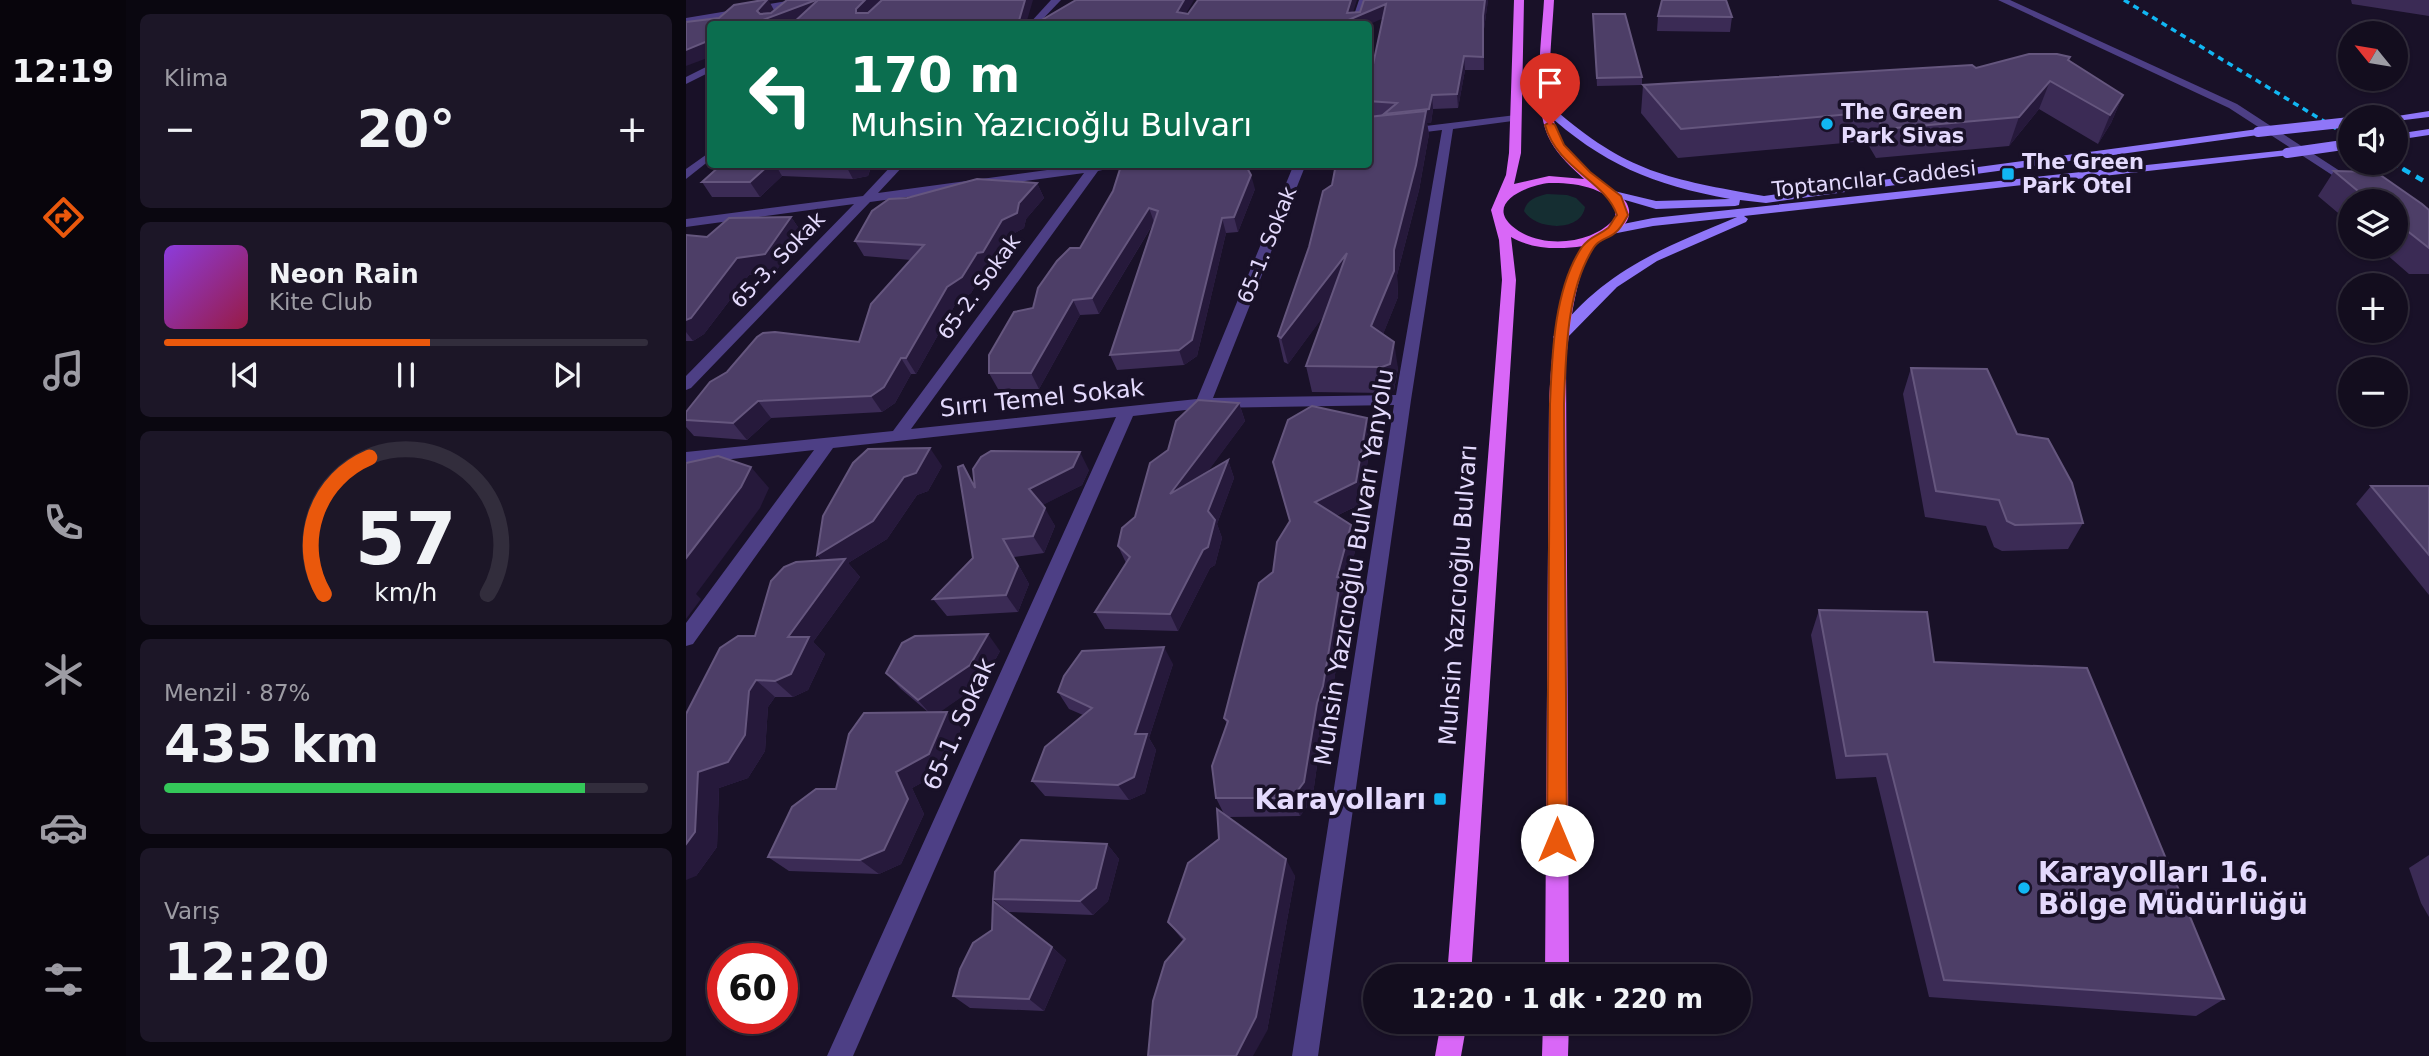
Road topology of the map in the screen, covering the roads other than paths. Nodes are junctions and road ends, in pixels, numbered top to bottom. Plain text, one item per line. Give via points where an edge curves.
1 (1056, 0) edge
2 (1364, 0) edge
3 (1519, 0) edge
4 (1549, 0) edge
5 (2003, 0) edge
6 (796, 2) edge
7 (779, 18) edge
8 (686, 21) edge
9 (1036, 21) edge
10 (1356, 21) edge
11 (707, 70) edge
12 (686, 82) edge
13 (1548, 109) junction
14 (2429, 114) edge
15 (2408, 117) edge
16 (1516, 118) junction
17 (2338, 123) edge
18 (1448, 127) junction
19 (2429, 132) edge
20 (2408, 135) edge
21 (1372, 136) edge
22 (2338, 146) edge
23 (707, 158) edge
24 (896, 168) edge
25 (1082, 168) edge
26 (1095, 168) edge
27 (1298, 168) edge
28 (686, 175) edge
29 (1599, 186) junction
30 (2361, 189) edge
31 (1614, 195) junction
32 (868, 199) junction
33 (1762, 199) junction
34 (1782, 209) junction
35 (1499, 210) junction
36 (686, 223) edge
37 (1612, 230) junction
38 (1594, 239) junction
39 (1560, 337) junction
40 (686, 385) edge
41 (1403, 400) junction
42 (1203, 403) junction
43 (1126, 413) junction
44 (897, 436) junction
45 (828, 443) junction
46 (686, 458) edge
47 (686, 638) edge
48 (1461, 964) edge
49 (1557, 964) edge
50 (1452, 1034) edge
51 (1556, 1034) edge
52 (840, 1056) edge
53 (1306, 1056) edge
54 (1448, 1056) edge
55 (1555, 1056) edge

1 - 9 street
2 - 10 street
3 - 16 main road
4 - 13 main road
5 - 30 street via 2233,106
6 - 7 street
6 - 8 street
11 - 12 street
13 - 29 main road via 1554,138
13 - 33 street via 1614,161 1690,187
14 - 15 street
16 - 18 street
16 - 35 main road via 1512,175
17 - 33 street, Toptancılar Caddesi, bridge
18 - 21 street
18 - 41 street, Muhsin Yazıcıoğlu Bulvarı Yanyolu
19 - 20 street
22 - 34 street, Toptancılar Caddesi, bridge
23 - 28 street
24 - 32 street, 65-3. Sokak
25 - 32 street
26 - 44 street, 65-2. Sokak
27 - 42 street, 65-1. Sokak
29 - 31 main road
29 - 35 main road via 1572,179 1542,180 1516,188
31 - 33 street, Toptancılar Caddesi via 1656,205
31 - 37 main road via 1622,215
32 - 36 street
32 - 40 street, 65-3. Sokak
34 - 37 street, Toptancılar Caddesi
34 - 39 street via 1742,219 1652,258 1612,284
35 - 38 main road via 1512,233 1539,243
35 - 48 main road, Muhsin Yazıcıoğlu Bulvarı via 1509,280
37 - 38 main road
38 - 39 main road via 1579,264
39 - 49 main road
41 - 42 street, Sırrı Temel Sokak
41 - 53 street, Muhsin Yazıcıoğlu Bulvarı Yanyolu
42 - 43 street, Sırrı Temel Sokak
43 - 44 street, Sırrı Temel Sokak
43 - 52 street, 65-1. Sokak
44 - 45 street, Sırrı Temel Sokak
45 - 46 street, Sırrı Temel Sokak
45 - 47 street
50 - 54 main road
51 - 55 main road

